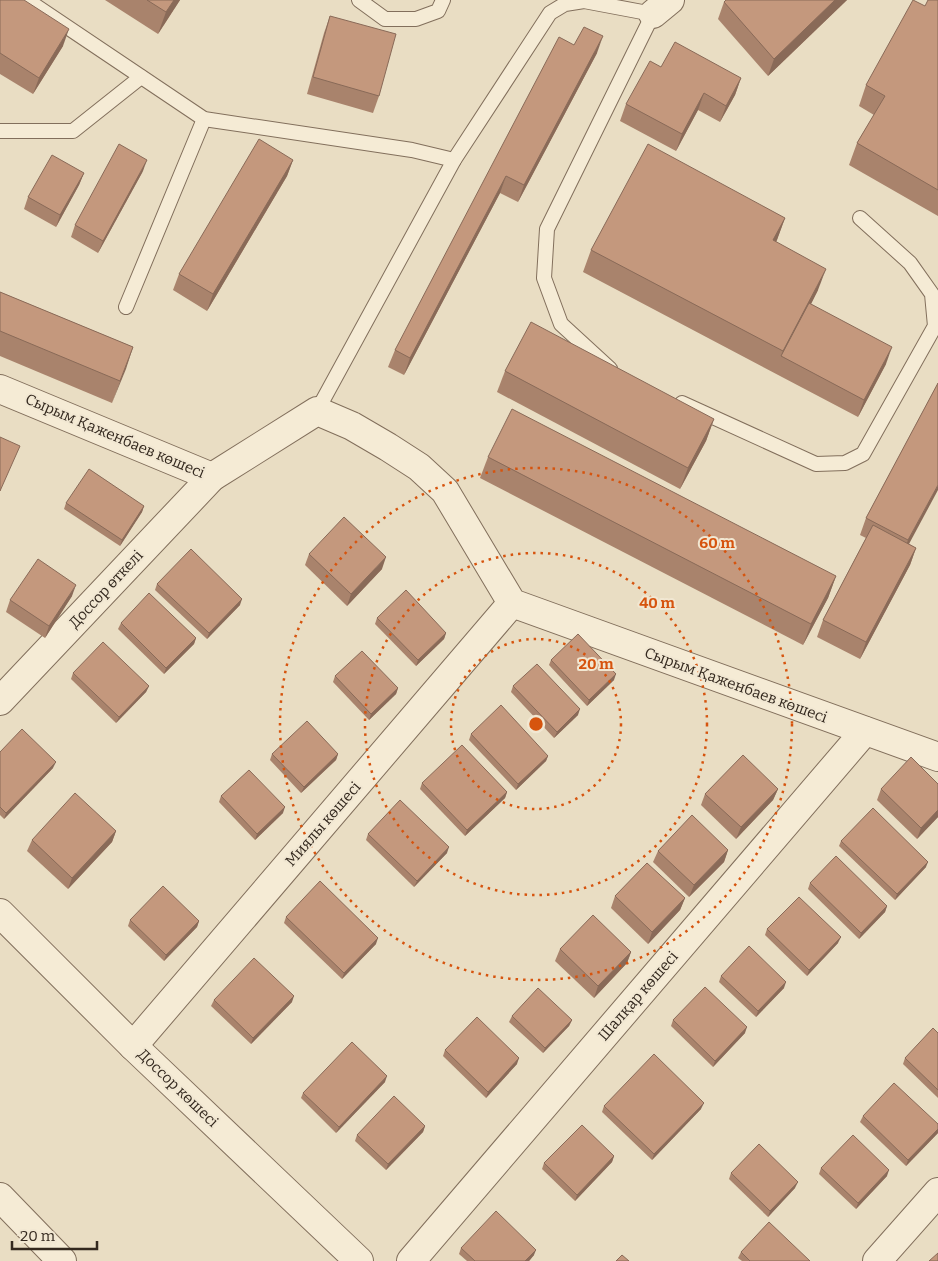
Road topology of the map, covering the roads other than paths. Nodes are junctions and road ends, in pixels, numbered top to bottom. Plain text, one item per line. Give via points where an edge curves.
1 (27, 0) edge
2 (359, 0) edge
3 (443, 0) edge
4 (662, 7) edge
5 (141, 77) junction
6 (204, 119) junction
7 (0, 131) edge
8 (454, 160) junction
9 (860, 218) dead end
10 (126, 307) dead end
11 (622, 376) edge
12 (0, 389) edge
13 (666, 396) edge
14 (317, 412) junction
15 (212, 477) junction
16 (512, 603) junction
17 (0, 702) edge
18 (865, 731) junction
19 (938, 757) edge
20 (0, 913) edge
21 (133, 1046) junction
22 (938, 1192) edge
23 (0, 1197) edge
24 (62, 1261) edge
25 (359, 1261) edge
26 (411, 1261) edge
27 (877, 1261) edge

1 - 5 lane
2 - 3 lane via 385,20 416,19 438,11
4 - 8 lane via 584,1 565,4 550,13
4 - 11 lane via 547,229 544,278 561,324
5 - 6 lane
5 - 7 lane via 73,131
6 - 8 lane via 412,150
6 - 10 lane
8 - 14 lane
9 - 13 lane via 910,263 932,294 935,326 863,454 845,463 816,464
12 - 15 street, Сырым Қаженбаев көшесі
14 - 15 street, Сырым Қаженбаев көшесі
14 - 16 street via 352,426 388,447 419,467 445,491
15 - 17 street, Доссор өткелі
16 - 18 street, Сырым Қаженбаев көшесі
16 - 21 street, Миялы көшесі
18 - 19 street, Сырым Қаженбаев көшесі
18 - 26 street, Шалқар көшесі
20 - 21 street, Доссор көшесі
21 - 25 street, Доссор көшесі
22 - 27 street
23 - 24 street

